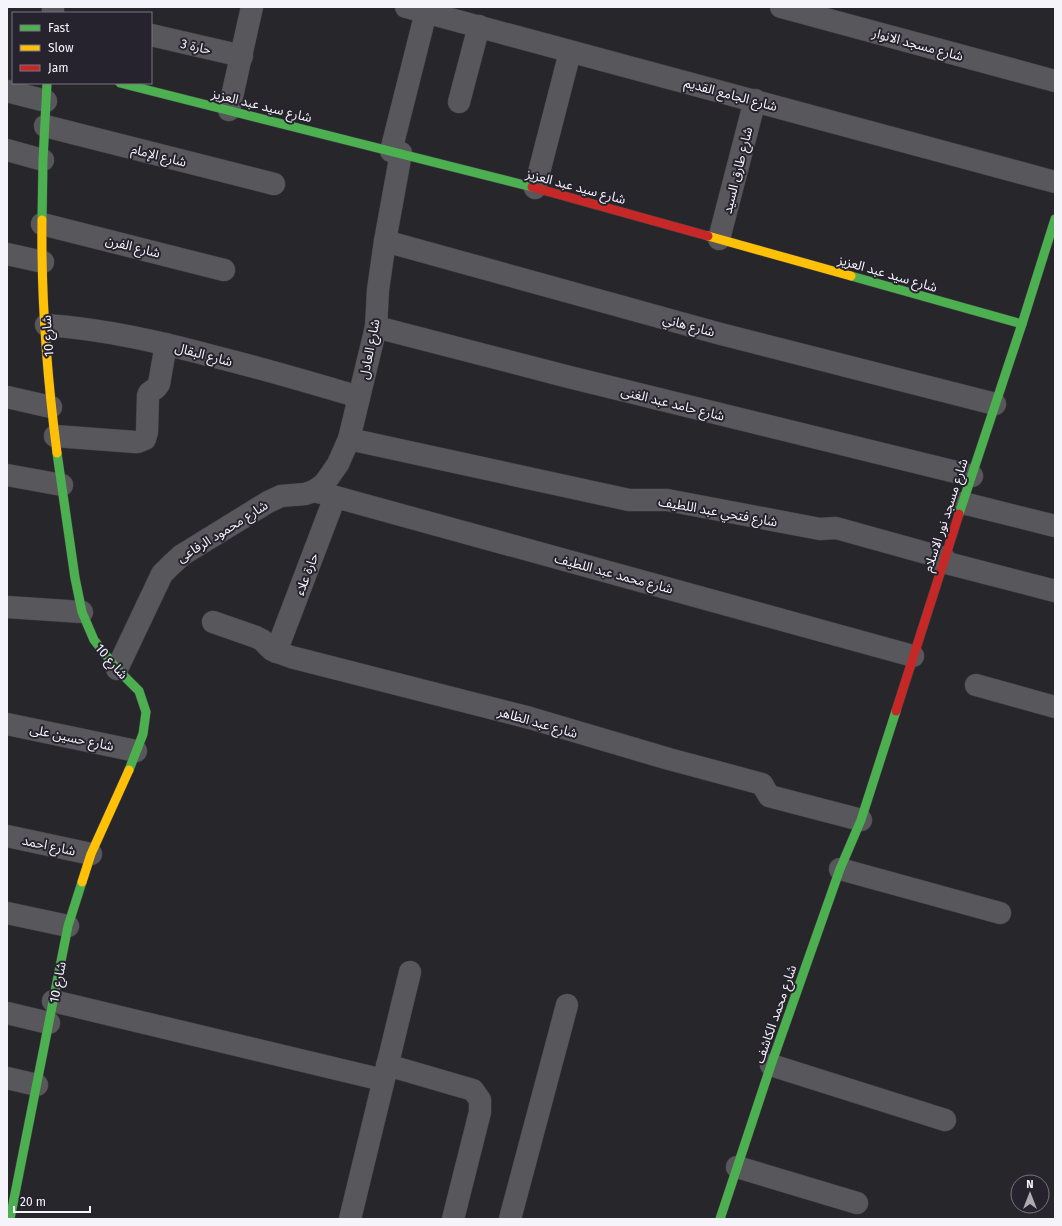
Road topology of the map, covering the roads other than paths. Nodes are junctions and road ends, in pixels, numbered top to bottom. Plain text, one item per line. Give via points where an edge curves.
1 (252, 7) edge
2 (781, 7) edge
3 (415, 9) edge
4 (479, 26) junction
5 (152, 35) edge
6 (570, 52) junction
7 (242, 56) junction
8 (1055, 81) edge
9 (124, 84) edge
10 (7, 91) edge
11 (47, 92) edge
12 (755, 100) junction
13 (459, 102) dead end
14 (229, 110) junction
15 (44, 126) junction
16 (7, 150) edge
17 (396, 152) junction
18 (43, 160) junction
19 (1055, 182) edge
20 (274, 184) dead end
21 (535, 188) junction
22 (42, 224) junction
23 (1054, 225) edge
24 (719, 239) junction
25 (385, 241) junction
26 (7, 254) edge
27 (43, 262) junction
28 (224, 270) dead end
29 (1022, 324) junction
30 (46, 325) junction
31 (376, 327) junction
32 (166, 344) junction
33 (359, 397) junction
34 (7, 398) edge
35 (995, 404) junction
36 (52, 407) junction
37 (55, 436) junction
38 (349, 439) junction
39 (7, 475) edge
40 (972, 476) junction
41 (62, 485) junction
42 (305, 493) junction
43 (335, 497) junction
44 (963, 503) junction
45 (1055, 526) edge
46 (944, 560) junction
47 (1055, 591) edge
48 (7, 607) edge
49 (82, 612) junction
50 (213, 622) dead end
51 (276, 652) junction
52 (913, 656) junction
53 (117, 669) junction
54 (976, 685) dead end
55 (1055, 707) edge
56 (7, 724) edge
57 (136, 751) junction
58 (861, 820) junction
59 (7, 836) edge
60 (91, 854) junction
61 (840, 869) junction
62 (7, 913) edge
63 (1000, 913) dead end
64 (68, 926) junction
65 (410, 972) dead end
66 (53, 1002) junction
67 (567, 1005) dead end
68 (7, 1013) edge
69 (49, 1023) junction
70 (771, 1065) junction
71 (385, 1073) junction
72 (7, 1078) edge
73 (37, 1085) junction
74 (945, 1120) dead end
75 (737, 1167) junction
76 (857, 1203) dead end
77 (10, 1219) edge
78 (350, 1219) edge
79 (452, 1219) edge
80 (510, 1219) edge
81 (720, 1219) edge

1 - 7 street
2 - 8 street, شارع مسجد الانوار
3 - 4 street, شارع الجامع القديم
3 - 17 street, شارع العادل
4 - 6 street, شارع الجامع القديم
4 - 13 street
5 - 7 street, حارة 3
6 - 12 street, شارع الجامع القديم
6 - 21 street
7 - 14 street
9 - 14 street, شارع سيد عبد العزيز
10 - 11 street
11 - 15 street, شارع 10
12 - 19 street, شارع الجامع القديم
12 - 24 street, شارع طارق السيد
14 - 17 street, شارع سيد عبد العزيز
15 - 18 street, شارع 10
15 - 20 street, شارع الإمام
16 - 18 street
17 - 21 street, شارع سيد عبد العزيز
17 - 25 street, شارع العادل
18 - 22 street, شارع 10
21 - 24 street, شارع سيد عبد العزيز
22 - 27 street, شارع 10
22 - 28 street, شارع الفرن
23 - 29 street, شارع مسجد نور الاسلام
24 - 29 street, شارع سيد عبد العزيز
25 - 31 street, شارع العادل
25 - 35 street, شارع هاني via 717,333
26 - 27 street
27 - 30 street, شارع 10
29 - 35 street, شارع مسجد نور الاسلام
30 - 32 street, شارع البقال via 78,327
30 - 36 street, شارع 10
31 - 33 street, شارع العادل
31 - 40 street, شارع حامد عبد الغنى
32 - 33 street, شارع البقال
32 - 37 street via 159,384 148,396 147,432 144,439 135,442
33 - 38 street, شارع العادل
34 - 36 street
35 - 40 street, شارع مسجد نور الاسلام
36 - 37 street, شارع 10
37 - 41 street, شارع 10
38 - 42 street, شارع العادل via 338,464 324,484
38 - 46 street, شارع فتحي عبد اللطيف via 628,500 667,500 820,529 836,528
39 - 41 street
40 - 44 street, شارع مسجد نور الاسلام
41 - 49 street, شارع 10 via 74,578
42 - 43 street, شارع محمد عبد اللطيف
42 - 53 street, شارع محمود الرفاعى via 281,496 268,502 170,564 162,574
43 - 51 street, حارة علاء
43 - 52 street, شارع محمد عبد اللطيف
44 - 45 street
44 - 46 street, شارع مسجد نور الاسلام
46 - 47 street, شارع فتحي عبد اللطيف
46 - 52 street, شارع مسجد نور الاسلام
48 - 49 street
49 - 53 street, شارع 10 via 94,640
50 - 51 street, شارع عبد الظاهر via 256,637
51 - 58 street, شارع عبد الظاهر via 530,718 762,784 769,796
52 - 58 street, شارع مسجد نور الاسلام
53 - 57 street, شارع 10 via 139,691 146,712 143,734
54 - 55 street
56 - 57 street, شارع حسين على
57 - 60 street, شارع 10
58 - 61 street, شارع محمد الكاشف
59 - 60 street, شارع احمد
60 - 64 street, شارع 10
61 - 63 street
61 - 70 street, شارع محمد الكاشف
62 - 64 street
64 - 66 street, شارع 10
65 - 71 street
66 - 69 street, شارع 10
66 - 71 street
67 - 80 street
68 - 69 street
69 - 73 street, شارع 10
70 - 74 street
70 - 75 street, شارع محمد الكاشف
71 - 78 street
71 - 79 street via 473,1090 480,1100 480,1112
72 - 73 street
73 - 77 street, شارع 10
75 - 76 street
75 - 81 street, شارع محمد الكاشف

